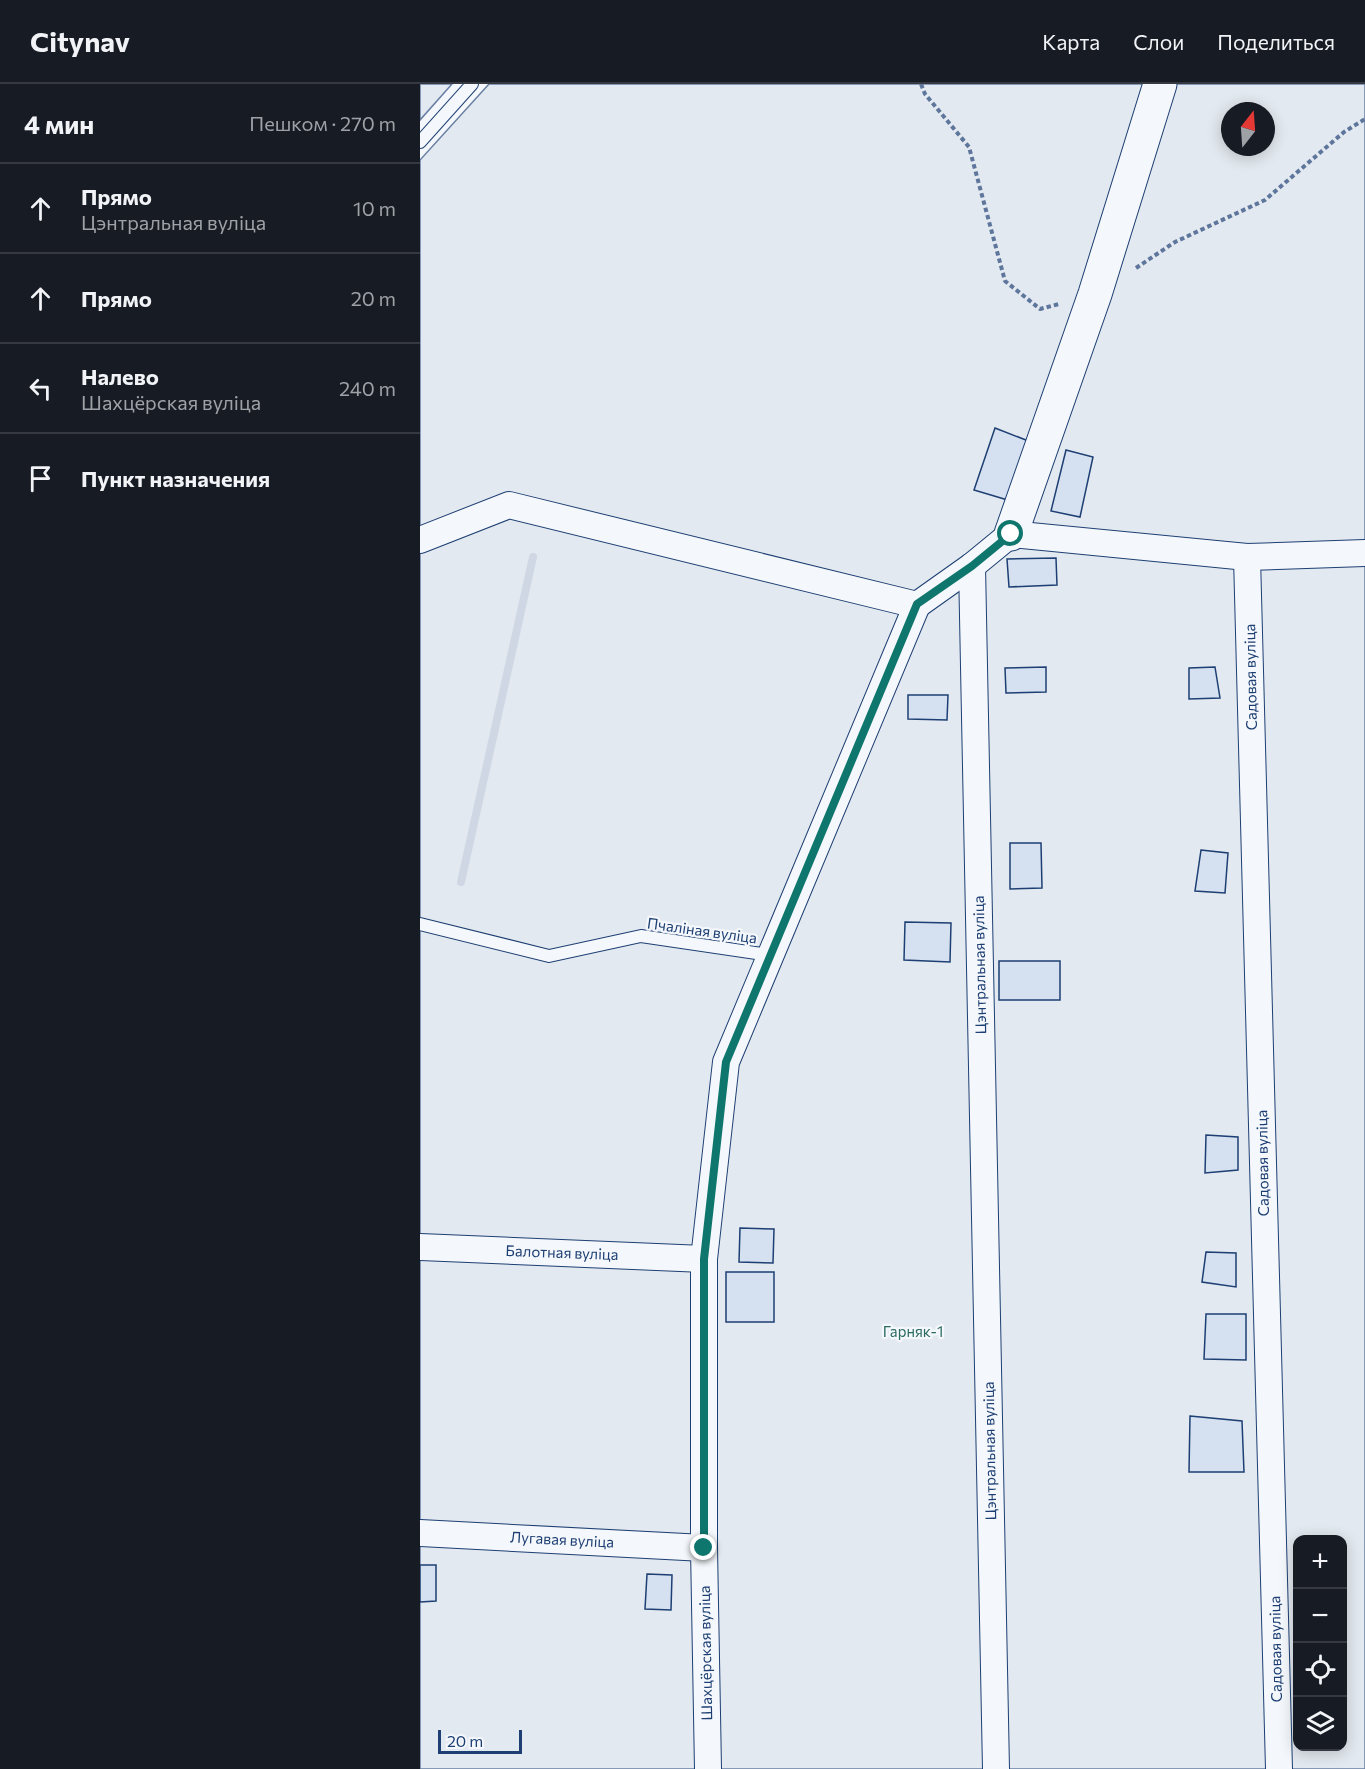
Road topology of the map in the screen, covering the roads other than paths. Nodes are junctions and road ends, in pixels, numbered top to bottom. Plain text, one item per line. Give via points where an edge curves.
1 (472, 84) edge
2 (1160, 84) edge
3 (420, 142) edge
4 (1011, 534) junction
5 (420, 540) edge
6 (1365, 553) edge
7 (1247, 557) junction
8 (972, 566) junction
9 (917, 604) junction
10 (420, 924) edge
11 (769, 955) junction
12 (420, 1247) edge
13 (704, 1259) junction
14 (420, 1533) edge
15 (704, 1548) junction
16 (708, 1769) edge
17 (996, 1769) edge
18 (1279, 1769) edge

1 - 3 lane
2 - 4 street via 1095,294
4 - 7 street
4 - 8 street
5 - 9 street via 509,505
6 - 7 street
7 - 18 street, Садовая вуліца
8 - 9 street
8 - 17 street, Цэнтральная вуліца
9 - 11 street, Шахцёрская вуліца
10 - 11 lane, Пчаліная вуліца via 549,956 641,936
11 - 13 street, Шахцёрская вуліца via 726,1062
12 - 13 street, Балотная вуліца
13 - 15 street, Шахцёрская вуліца
14 - 15 street, Лугавая вуліца
15 - 16 street, Шахцёрская вуліца

